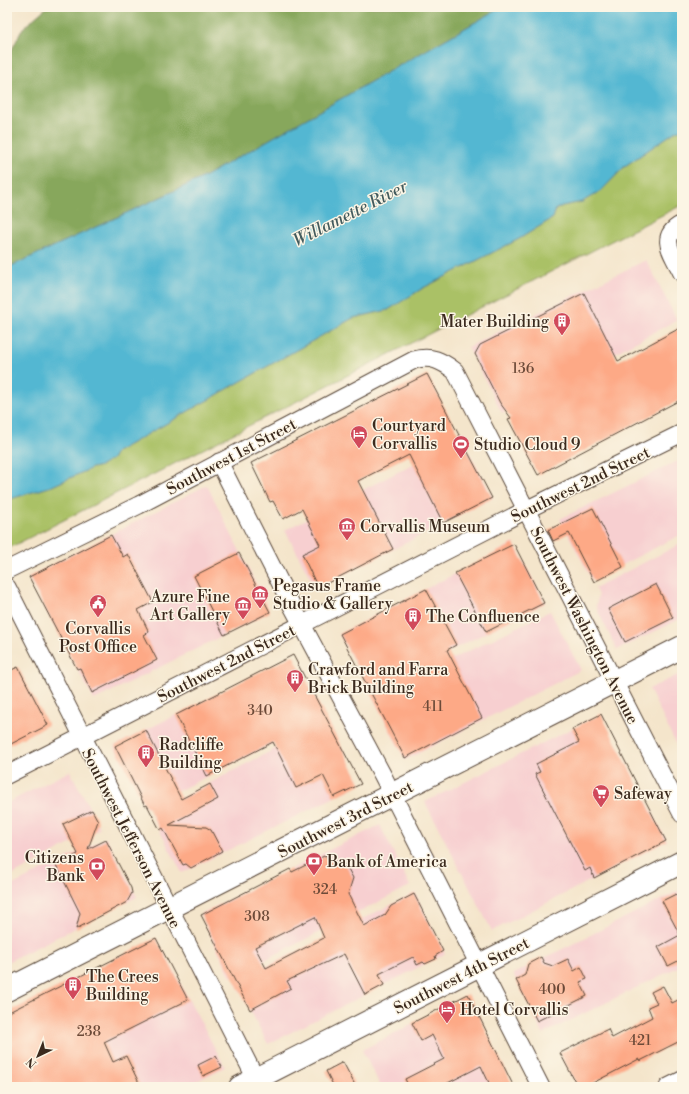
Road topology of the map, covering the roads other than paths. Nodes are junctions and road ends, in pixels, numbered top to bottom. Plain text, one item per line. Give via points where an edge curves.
1 (682, 224) edge
2 (682, 273) edge
3 (455, 371) joint
4 (682, 434) edge
5 (219, 462) junction
6 (526, 510) junction
7 (7, 570) edge
8 (7, 587) edge
9 (302, 624) junction
10 (682, 647) edge
11 (613, 682) junction
12 (82, 738) junction
13 (7, 775) edge
14 (392, 794) junction
15 (682, 814) edge
16 (682, 862) edge
17 (168, 909) junction
18 (479, 965) junction
19 (7, 990) edge
20 (682, 1080) edge
21 (252, 1084) edge
22 (541, 1087) edge
23 (668, 1087) edge

1 - 2 street via 672,229 667,243
3 - 5 street, Southwest 1st Street via 433,358 414,360
3 - 6 street, Southwest Washington Avenue
4 - 6 street, Southwest 2nd Street
5 - 7 street, Southwest 1st Street via 139,505
5 - 9 street
6 - 9 street, Southwest 2nd Street
6 - 11 street, Southwest Washington Avenue
8 - 12 street, Southwest Jefferson Avenue
9 - 12 street, Southwest 2nd Street
9 - 14 street
10 - 11 highway, Southwest 3rd Street
11 - 14 highway, Southwest 3rd Street
11 - 15 street, Southwest Washington Avenue
12 - 13 street, Southwest 2nd Street
12 - 17 street, Southwest Jefferson Avenue
14 - 17 highway, Southwest 3rd Street
14 - 18 street
16 - 18 highway, Southwest 4th Street
17 - 19 highway, Southwest 3rd Street
17 - 21 street, Southwest Jefferson Avenue
18 - 21 highway, Southwest 4th Street
18 - 22 street
20 - 23 street

